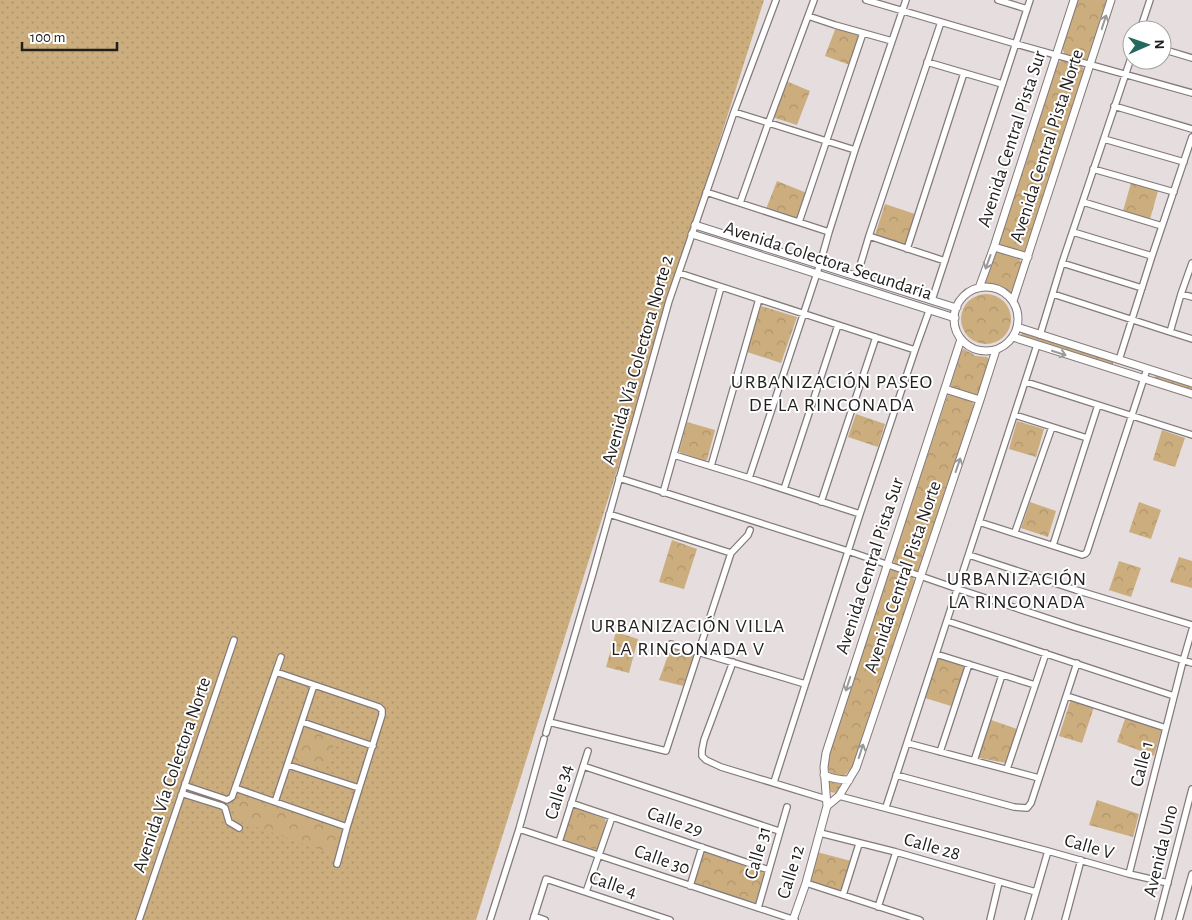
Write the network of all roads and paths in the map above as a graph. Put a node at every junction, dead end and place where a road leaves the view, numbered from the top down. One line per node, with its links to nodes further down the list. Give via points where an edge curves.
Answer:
1 (776, 0): 29 (street, Avenida Vía Colectora Norte 2)
2 (814, 0): 12 (street)
3 (866, 0): 11 (street)
4 (906, 0): 11 (street)
5 (998, 0): 10 (street)
6 (1030, 0): 10 (street)
7 (1074, 0): 19 (street, Avenida Central Pista Sur)
8 (1112, 0): 22 (street, Avenida Central Pista Norte, one-way to 8)
9 (1150, 0): 13 (street)
10 (1027, 9): 17 (street)
11 (902, 10): 14 (street); 16 (street)
12 (808, 16): 15 (street); 30 (street)
13 (1143, 20)
14 (941, 22): 17 (street); 21 (street)
15 (863, 33): 16 (street); 34 (street)
16 (892, 40): 35 (street)
17 (1016, 44): 19 (street); 26 (street)
18 (1172, 52): 20 (street)
19 (1056, 55): 22 (street); 49 (street, Avenida Central Pista Sur)
20 (1192, 58)
21 (927, 62): 24 (street); 48 (street)
22 (1090, 65): 25 (street); 52 (street, Avenida Central Pista Norte)
23 (1127, 70): 25 (street)
24 (964, 73): 26 (street); 50 (street)
25 (1126, 74): 27 (street); 28 (street)
26 (1002, 84): 53 (street)
27 (1192, 93)
28 (1114, 106): 31 (street); 33 (street)
29 (734, 112): 30 (street); 38 (street, Avenida Vía Colectora Norte 2)
30 (768, 124): 34 (street); 41 (street)
31 (1192, 129)
32 (1192, 136): 36 (street)
33 (1104, 139): 36 (street); 37 (street)
34 (826, 142): 35 (street); 42 (street)
35 (855, 150): 45 (street)
36 (1184, 162): 39 (street)
37 (1093, 169): 39 (street); 40 (street)
38 (706, 192): 41 (street); 43 (street, Avenida Vía Colectora Norte 2)
39 (1174, 192): 44 (street)
40 (1083, 202): 44 (street); 46 (street)
41 (740, 203): 42 (street)
42 (799, 222): 45 (street)
43 (695, 225): 47 (street, Avenida Vía Colectora Norte 2); 56 (street, Avenida Colectora Secundaria)
44 (1162, 226): 51 (street)
45 (829, 232): 56 (street)
46 (1073, 232): 51 (street); 54 (street)
47 (692, 234): 57 (street, Avenida Vía Colectora Norte 2); 58 (street, Avenida Colectora Secundaria)
48 (868, 236): 50 (street); 59 (street)
49 (994, 247): 52 (street); 61 (street, Avenida Central Pista Sur, one-way to 61)
50 (907, 249): 53 (street)
51 (1152, 256): 62 (street)
52 (1028, 257): 68 (street, Avenida Central Pista Norte)
53 (945, 261): 67 (street)
54 (1062, 263): 62 (street); 63 (street)
55 (1192, 263): 64 (street)
56 (820, 264): 58 (street); 59 (street, Avenida Colectora Secundaria)
57 (679, 272): 60 (street); 101 (street, Avenida Vía Colectora Norte 2)
58 (817, 274): 70 (street, Avenida Colectora Secundaria); 71 (street)
59 (857, 276): 67 (street, Avenida Colectora Secundaria)
60 (721, 287): 66 (street); 99 (street)
61 (979, 288): 68 (street, via 1002,291); 69 (street, via 960,300)
62 (1142, 288): 73 (street)
63 (1052, 294): 73 (street); 77 (street)
64 (1181, 294): 65 (street); 76 (street)
65 (1192, 298)
66 (758, 299): 71 (street); 100 (street)
67 (932, 300): 69 (street, Avenida Colectora Secundaria)
68 (1013, 301): 75 (street, via 1018,316)
69 (957, 307): 72 (street)
70 (929, 311): 72 (street, Avenida Colectora Secundaria); 83 (street)
71 (803, 314): 74 (street); 102 (street)
72 (955, 318): 80 (street)
73 (1131, 320): 76 (street); 85 (street)
74 (838, 325): 79 (street); 103 (street)
75 (1017, 327): 77 (street); 78 (street)
76 (1170, 332): 81 (street)
77 (1040, 335): 85 (street)
78 (1012, 337): 82 (street); 84 (street)
79 (876, 338): 83 (street); 105 (street)
80 (961, 339): 84 (street, via 977,350); 90 (street, Avenida Central Pista Sur)
81 (1192, 339)
82 (1037, 345): 87 (street, one-way to 87); 88 (street)
83 (915, 350): 107 (street)
84 (996, 350): 92 (street, Avenida Central Pista Norte)
85 (1119, 360): 86 (street)
86 (1147, 369): 87 (street); 89 (street)
87 (1143, 379): 91 (street); 95 (street)
88 (1026, 382): 93 (street); 94 (street)
89 (1192, 383)
90 (945, 389): 92 (street); 115 (street, Avenida Central Pista Sur)
91 (1192, 394)
92 (980, 400): 116 (street, Avenida Central Pista Norte, one-way to 92)
93 (1098, 405): 95 (street); 98 (street)
94 (1015, 414): 96 (street); 108 (street)
95 (1131, 416): 97 (street); 111 (street, via 1087,552 1082,555)
96 (1052, 427): 98 (street); 110 (street)
97 (1192, 435)
98 (1087, 438): 111 (street)
99 (674, 455): 100 (street); 104 (street)
100 (711, 466): 102 (street)
101 (619, 478): 104 (street); 106 (street, Avenida Vía Colectora Norte 2)
102 (749, 478): 103 (street)
103 (784, 489): 105 (street)
104 (663, 493): 112 (street)
105 (821, 502): 107 (street)
106 (609, 514): 113 (street); 140 (street, Avenida Vía Colectora Norte 2)
107 (860, 514): 112 (street)
108 (979, 522): 110 (street); 114 (street)
109 (750, 530): 113 (street)
110 (1015, 532): 111 (street)
111 (1053, 545)
112 (848, 551): 115 (street); 134 (street)
113 (731, 553): 123 (street)
114 (969, 554): 117 (street); 119 (street)
115 (887, 565): 116 (street); 150 (street, Avenida Central Pista Sur, one-way to 150, via 826,753)
116 (920, 576): 117 (street); 153 (street, Avenida Central Pista Norte, one-way to 116, via 856,768)
117 (958, 589): 118 (street); 127 (street)
118 (947, 621): 124 (street); 125 (street)
119 (1192, 625)
120 (1192, 630): 127 (street, Calle 1)
121 (234, 640): 155 (street, Avenida Vía Colectora Norte)
122 (671, 644): 123 (street)
123 (699, 652): 128 (street); 140 (street, via 666,751)
124 (1046, 653): 131 (street); 136 (street)
125 (936, 654): 130 (street); 142 (street)
126 (281, 657): 132 (street)
127 (1183, 661): 129 (street); 138 (street, Calle 1)
128 (733, 662): 134 (street); 154 (street, via 704,740 702,756 721,766)
129 (1192, 663)
130 (969, 664): 133 (street); 145 (street)
131 (1077, 664): 137 (street); 138 (street)
132 (276, 672): 135 (street); 156 (street)
133 (1002, 675): 136 (street); 146 (street)
134 (805, 684): 154 (street)
135 (314, 685): 139 (street); 143 (street, via 381,708 383,712)
136 (1035, 685): 149 (street)
137 (1067, 696): 141 (street); 152 (street)
138 (1174, 696): 141 (street, Calle 1)
139 (302, 722): 143 (street); 147 (street)
140 (549, 722): 169 (street, Avenida Vía Colectora Norte 2)
141 (1166, 728): 181 (street, Calle 1)
142 (907, 743): 145 (street); 151 (street)
143 (372, 746): 157 (street)
144 (588, 751): 148 (street, Calle 34)
145 (940, 752): 146 (street)
146 (974, 761): 149 (street)
147 (288, 765): 157 (street); 161 (street)
148 (583, 766): 163 (street, Calle 34); 170 (street)
149 (1007, 769): 152 (street)
150 (824, 775): 153 (street); 162 (street, Avenida Central Pista Sur)
151 (896, 776): 152 (street, via 1024,808 1031,803); 165 (street)
152 (1039, 778)
153 (849, 780): 160 (street, Avenida Central Pista Norte)
154 (774, 782): 162 (street)
155 (185, 783): 156 (street, via 227,800); 159 (street, Avenida Vía Colectora Norte)
156 (235, 788): 161 (street)
157 (360, 788): 167 (street)
158 (1192, 789): 185 (street, Avenida Uno)
159 (181, 795): 168 (street, via 187,794 222,806 229,822); 194 (street, Avenida Vía Colectora Norte)
160 (839, 796): 162 (street, Avenida Central Pista Norte); 165 (street, Calle V)
161 (275, 802): 167 (street)
162 (826, 802): 171 (street, Calle 12)
163 (571, 803): 166 (street, Calle 29); 172 (street, Calle 34)
164 (787, 807): 170 (street, Calle 31)
165 (886, 807): 175 (street, Calle V)
166 (612, 817): 174 (street, Calle 29); 177 (street)
167 (347, 826): 179 (street)
168 (239, 828)
169 (519, 829): 172 (street, Calle 30); 195 (street, Avenida Vía Colectora Norte 2)
170 (779, 831): 180 (street, Calle 31)
171 (820, 833): 173 (street, Calle 28); 183 (street, Calle 12)
172 (559, 842): 177 (street, Calle 30)
173 (859, 844): 176 (street, Calle 28); 189 (street)
174 (702, 847): 180 (street, Calle 29); 186 (street)
175 (1048, 851): 178 (street, Calle V); 188 (street)
176 (896, 852): 184 (street, Calle 28); 190 (street)
177 (599, 854): 186 (street, Calle 30); 187 (street)
178 (1081, 860): 181 (street, Calle V); 202 (street)
179 (337, 864)
180 (769, 870): 191 (street, Calle 31)
181 (1129, 874): 185 (street, Calle V)
182 (1192, 874): 204 (street, Avenida Uno)
183 (806, 882): 189 (street); 198 (street, Calle 12)
184 (1000, 882): 188 (street, Calle 28); 200 (street)
185 (1168, 883): 203 (street, Avenida Uno)
186 (690, 886): 191 (street, Calle 30)
187 (586, 892): 192 (street, Calle 4, via 546,879); 193 (street, Calle 4)
188 (1036, 892): 201 (street)
189 (843, 895): 190 (street)
190 (878, 907): 199 (street)
191 (758, 908): 198 (street, Calle 30)
192 (533, 918): 196 (street)
193 (661, 919): 197 (street, Calle 4)
194 (139, 920)
195 (490, 920)
196 (545, 920)
197 (670, 920)
198 (794, 920)
199 (918, 920)
200 (990, 920)
201 (1028, 920)
202 (1065, 920)
203 (1158, 920)
204 (1179, 920)

